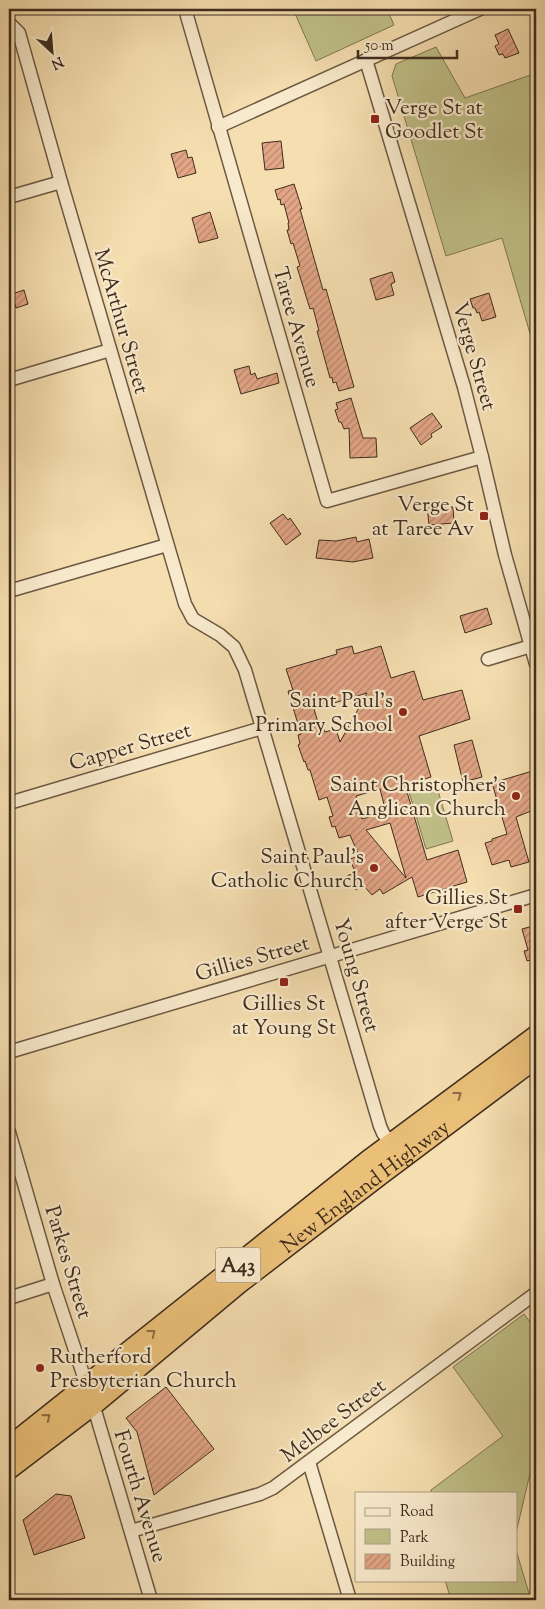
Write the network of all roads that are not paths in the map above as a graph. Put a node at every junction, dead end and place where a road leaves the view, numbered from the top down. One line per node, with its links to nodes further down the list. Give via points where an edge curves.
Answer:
1 (185, 9): 5 (street, Taree Avenue)
2 (480, 9): 4 (street)
3 (9, 22): 6 (street, McArthur Street, via 19,33)
4 (366, 60): 5 (street); 10 (street, Verge Street)
5 (218, 127): 10 (street, Taree Avenue, via 327,501)
6 (61, 182): 7 (street); 8 (street, McArthur Street)
7 (9, 197)
8 (110, 350): 9 (street); 11 (street, McArthur Street)
9 (9, 380)
10 (482, 456): 14 (street, Verge Street)
11 (167, 545): 12 (street); 13 (street, McArthur Street, via 185,604)
12 (9, 591)
13 (193, 618): 17 (street, Young Street, via 234,647 245,670)
14 (531, 646): 15 (street); 16 (street, Verge Street)
15 (488, 659)
16 (536, 664)
17 (262, 728): 18 (street, Capper Street); 20 (street, Young Street)
18 (9, 803)
19 (536, 895): 20 (street, Gillies Street)
20 (331, 956): 22 (street, Gillies Street); 25 (street, Young Street, via 380,1126)
21 (536, 1037): 25 (highway, New England Highway / A43, one-way to 21)
22 (9, 1052)
23 (536, 1057): 25 (highway, New England Highway / A43)
24 (9, 1132): 26 (street, Parkes Street)
25 (396, 1152): 29 (highway, New England Highway / A43)
26 (53, 1284): 28 (street); 29 (street, Parkes Street)
27 (536, 1293): 31 (street, Melbee Street)
28 (9, 1298)
29 (90, 1395): 30 (highway, New England Highway / A43, one-way to 29); 32 (highway, New England Highway / A43); 33 (street, Fourth Avenue)
30 (9, 1448)
31 (309, 1462): 33 (street, Melbee Street, via 274,1488 260,1494); 35 (street)
32 (9, 1468)
33 (131, 1531): 34 (street, Fourth Avenue)
34 (147, 1599)
35 (350, 1600)

